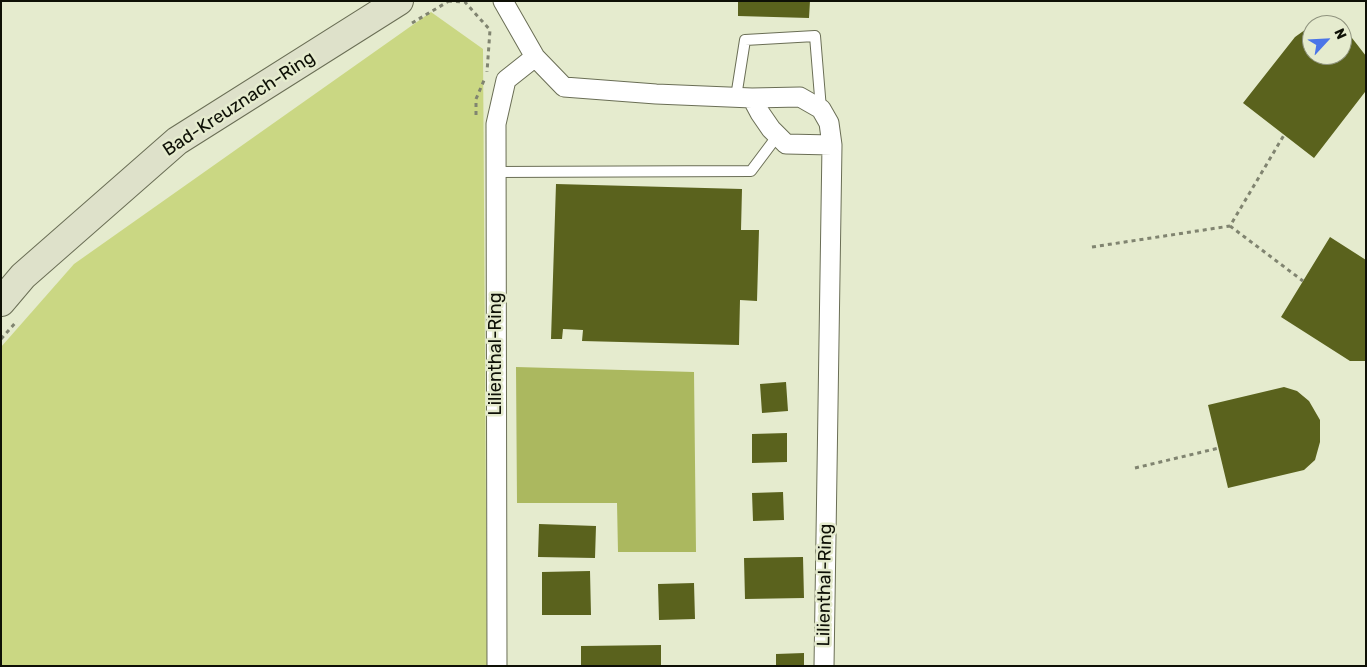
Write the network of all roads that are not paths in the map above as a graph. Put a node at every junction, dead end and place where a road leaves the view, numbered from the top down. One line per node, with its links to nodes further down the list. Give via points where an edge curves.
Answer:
1 (503, 1): 3 (street)
2 (405, 13): 9 (main road, Bad-Kreuznach-Ring, via 177,141 23,276)
3 (535, 57): 4 (street, via 564,87); 8 (street, Lilienthal-Ring, via 506,80 496,124)
4 (744, 97): 5 (street, via 800,97); 5 (lane, via 745,40 815,36); 6 (street)
5 (821, 109): 7 (street, Lilienthal-Ring, via 829,123)
6 (778, 135): 7 (street, via 786,144); 8 (lane, via 751,171)
7 (832, 145): 11 (street, Lilienthal-Ring)
8 (496, 172): 10 (street, Lilienthal-Ring)
9 (10, 310)
10 (497, 666)
11 (824, 666)

